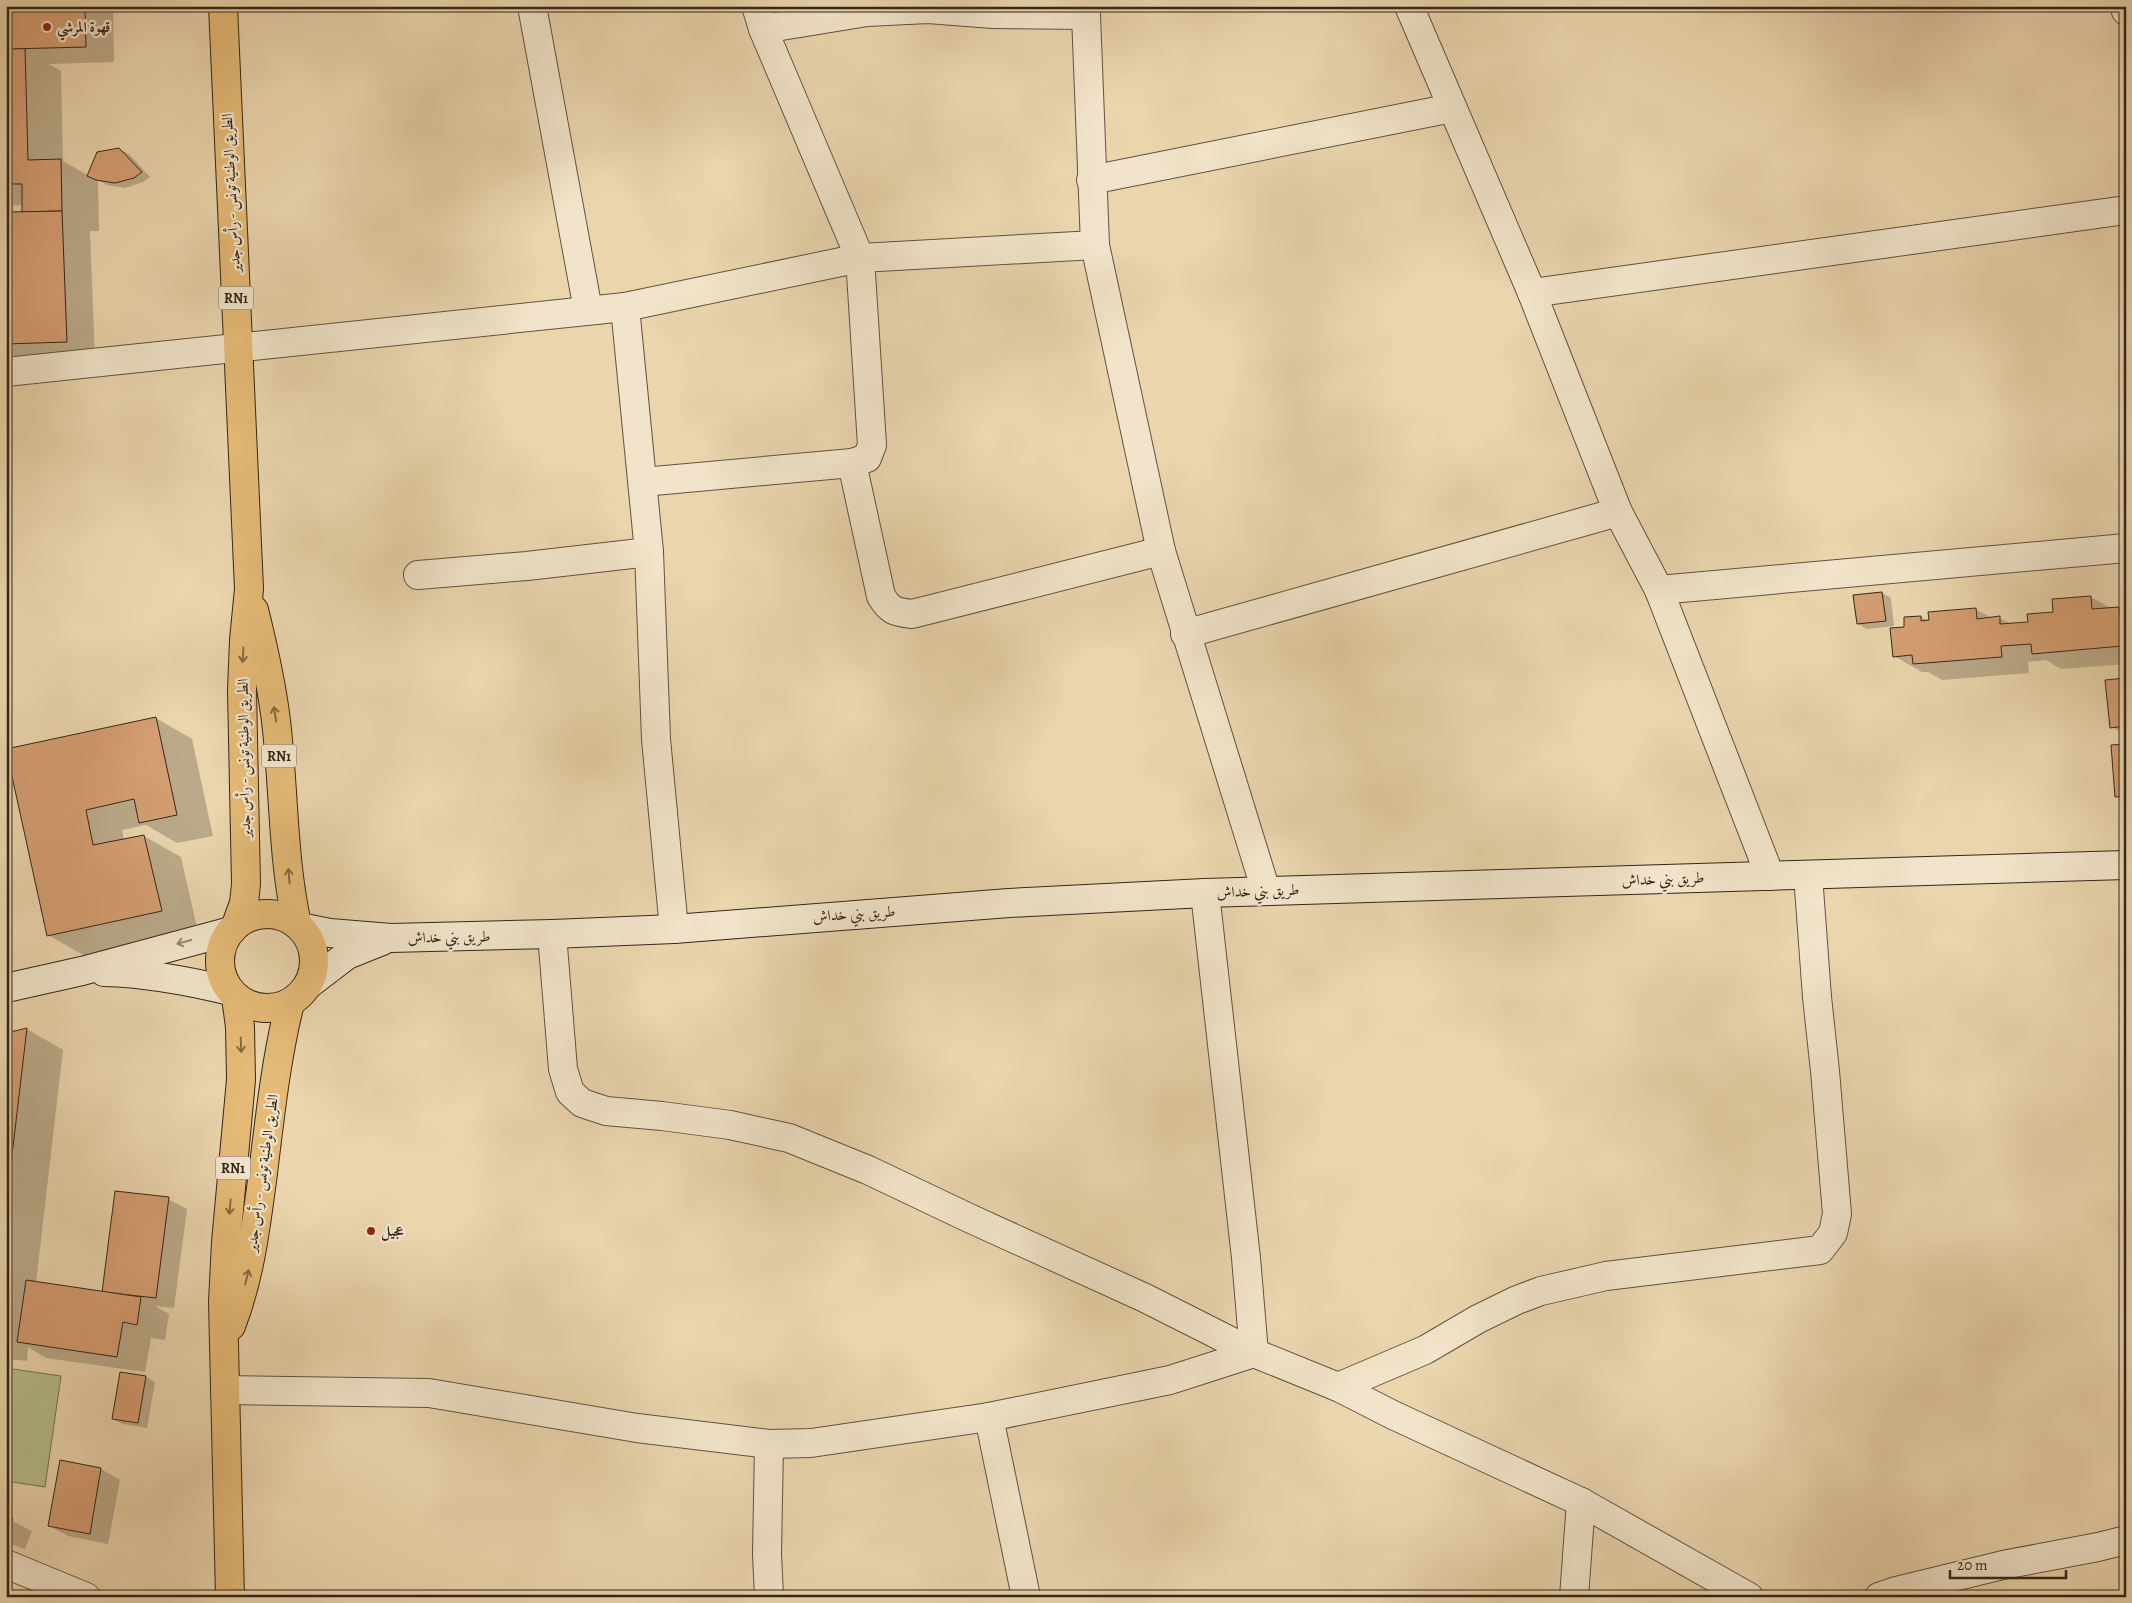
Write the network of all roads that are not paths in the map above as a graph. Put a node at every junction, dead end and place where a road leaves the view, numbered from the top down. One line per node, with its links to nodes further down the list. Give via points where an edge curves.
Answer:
1 (223, 6): 16 (main road, الطريق الوطنية تونس - رأس جدير / RN1)
2 (532, 6): 15 (street)
3 (1409, 6): 8 (street)
4 (2124, 6): 6 (street)
5 (1085, 11): 7 (street, via 993,14 928,9); 9 (street, via 1092,130)
6 (2126, 11)
7 (760, 17): 12 (street)
8 (1452, 108): 9 (street); 13 (street)
9 (1091, 180): 11 (street)
10 (2126, 210): 13 (street)
11 (1095, 245): 12 (street); 22 (street)
12 (860, 258): 14 (street); 18 (street, via 872,445 867,458)
13 (1532, 293): 20 (street)
14 (625, 307): 15 (street); 19 (street)
15 (588, 310): 16 (street)
16 (238, 348): 17 (street); 25 (main road, الطريق الوطنية تونس - رأس جدير / RN1)
17 (6, 372)
18 (852, 463): 19 (street); 22 (street, via 881,596 887,607 898,612 912,614)
19 (643, 482): 23 (street)
20 (1618, 512): 26 (street); 27 (street)
21 (2126, 548): 26 (street)
22 (1161, 551): 27 (street)
23 (649, 552): 24 (street); 35 (street, via 656,739)
24 (418, 575)
25 (249, 589): 33 (main road, الطريق الوطنية تونس - رأس جدير / RN1, one-way to 25, via 291,892 277,729 266,659); 34 (main road, الطريق الوطنية تونس - رأس جدير / RN1, one-way to 34, via 242,690 246,884 244,903)
26 (1659, 590): 30 (street)
27 (1185, 634): 31 (street)
28 (2126, 864): 29 (street, طريق بني خداش)
29 (1808, 875): 30 (street, طريق بني خداش); 45 (street, via 1837,1214 1833,1233 1820,1250 1606,1276 1541,1291 1517,1300 1425,1350)
30 (1770, 876): 31 (street, طريق بني خداش)
31 (1266, 891): 32 (street, طريق بني خداش)
32 (1205, 893): 35 (street, طريق بني خداش, via 999,904); 44 (street)
33 (298, 925): 34 (main road, via 273,914 254,916); 37 (street, طريق بني خداش, via 330,933); 39 (main road, via 314,954 314,970)
34 (234, 928): 38 (street, one-way to 38); 41 (main road, via 222,944 220,961 222,977)
35 (674, 929): 36 (street, طريق بني خداش)
36 (552, 934): 37 (street, طريق بني خداش); 44 (street, via 563,1069 570,1092 582,1103 606,1111 730,1125 789,1138 868,1170 1145,1298)
37 (391, 938): 39 (street, طريق بني خداش, via 346,955)
38 (82, 971): 40 (street); 41 (street, via 157,976 194,982)
39 (309, 984): 42 (main road)
40 (6, 988)
41 (233, 994): 42 (main road, via 248,1005 262,1008); 43 (main road, الطريق الوطنية تونس - رأس جدير / RN1, one-way to 43, via 240,1027 241,1080 226,1242 223,1302)
42 (290, 1003): 43 (main road, الطريق الوطنية تونس - رأس جدير / RN1, one-way to 42, via 254,1246 274,1082)
43 (226, 1339): 46 (main road, الطريق الوطنية تونس - رأس جدير / RN1)
44 (1254, 1354): 45 (street); 47 (street, via 1170,1380)
45 (1338, 1387): 49 (street)
46 (225, 1390): 48 (street, via 428,1394 637,1428); 53 (main road, الطريق الوطنية تونس - رأس جدير / RN1)
47 (989, 1417): 48 (street, via 811,1444); 55 (street)
48 (769, 1444): 54 (street)
49 (1581, 1502): 56 (street); 57 (street)
50 (2126, 1540): 58 (street, via 2003,1565)
51 (6, 1564): 52 (street)
52 (86, 1597)
53 (230, 1597)
54 (769, 1597)
55 (1026, 1597)
56 (1574, 1597)
57 (1749, 1597)
58 (1879, 1597)

